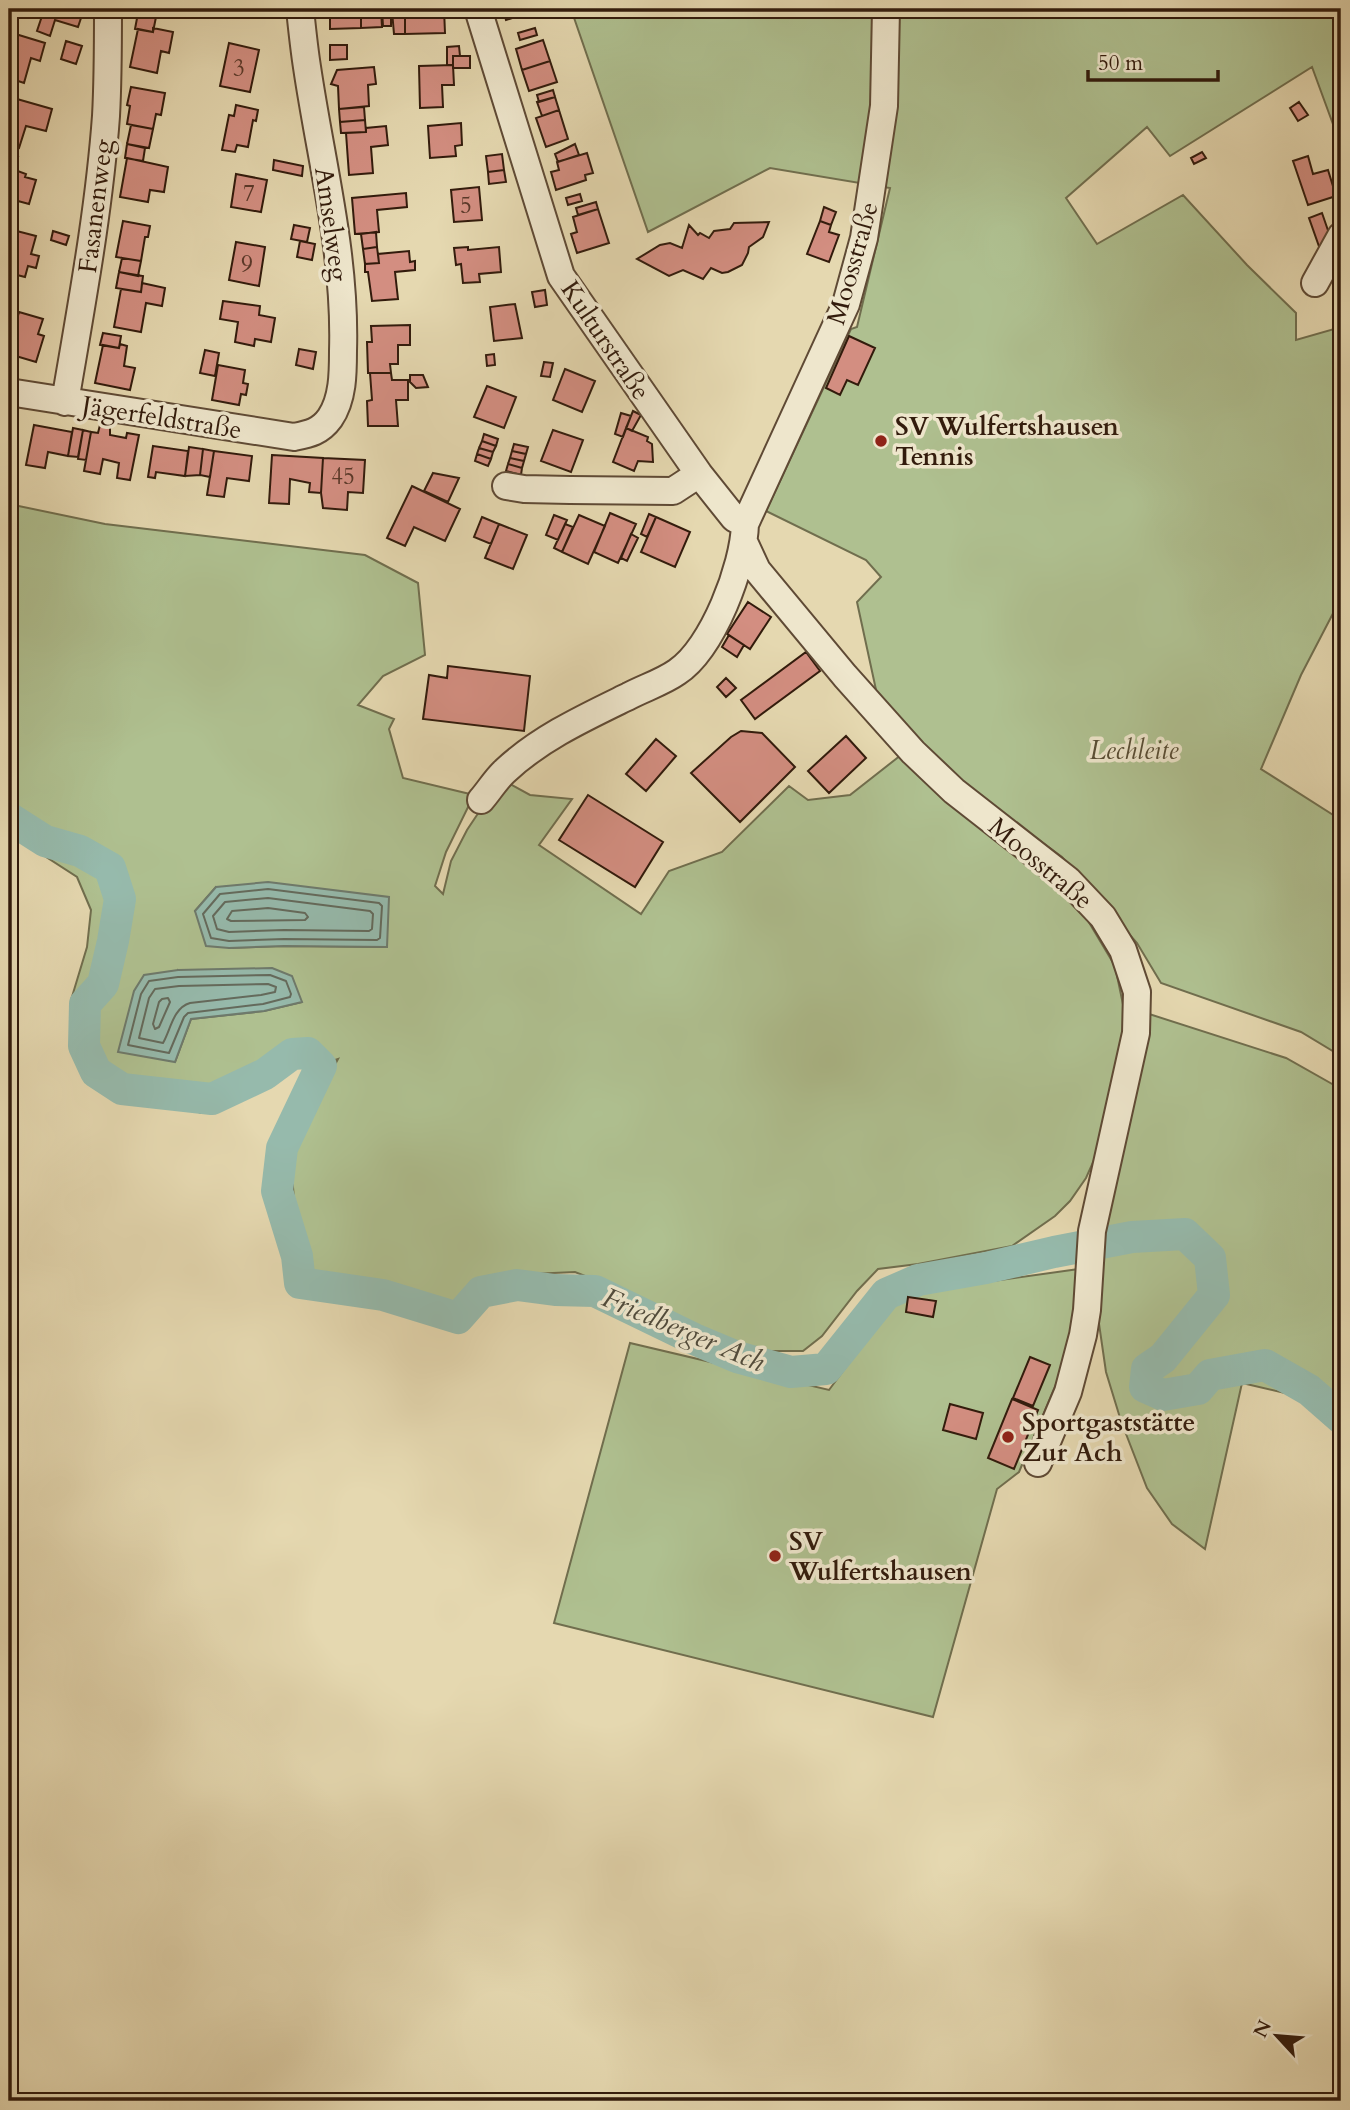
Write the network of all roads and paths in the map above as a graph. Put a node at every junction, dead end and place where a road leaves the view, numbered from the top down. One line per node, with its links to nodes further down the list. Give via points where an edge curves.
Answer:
1 (108, 9): 8 (street, Fasanenweg, via 106,116 88,267)
2 (300, 9): 9 (street, Amselweg, via 340,258 344,328 338,401)
3 (478, 9): 10 (street, Kulturstraße, via 561,276)
4 (886, 9): 12 (street, Moosstraße, via 884,106 857,265 846,304)
5 (1341, 236): 6 (street)
6 (1315, 283)
7 (9, 392): 8 (street, Jägerfeldstraße)
8 (65, 402): 9 (street, Jägerfeldstraße, via 294,438)
9 (316, 433)
10 (699, 474): 11 (street, via 673,491); 12 (street, Kulturstraße)
11 (506, 486)
12 (744, 533): 13 (street, Moosstraße, via 737,570 711,633 687,663 551,736 503,771); 14 (street, Moosstraße, via 757,570 913,752 954,791 1068,880 1103,916 1123,950 1137,992 1136,1033 1092,1231 1083,1335 1068,1392)
13 (481, 800)
14 (1038, 1463)

